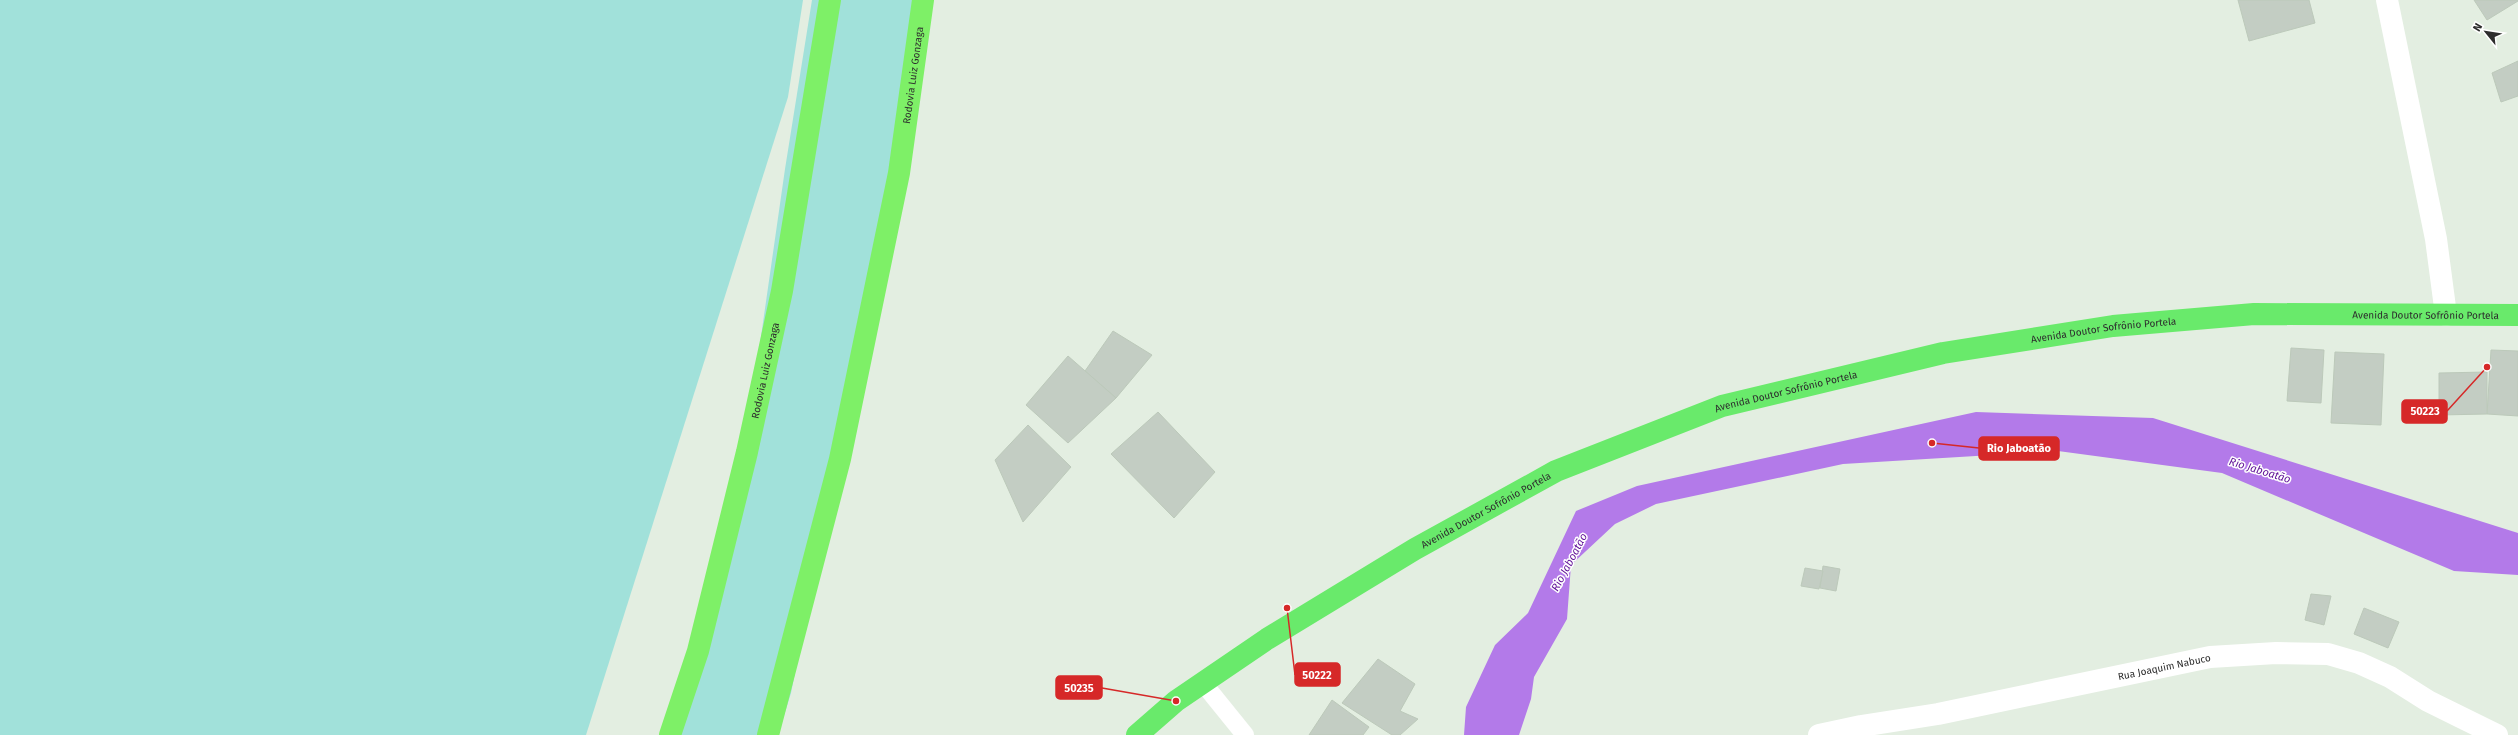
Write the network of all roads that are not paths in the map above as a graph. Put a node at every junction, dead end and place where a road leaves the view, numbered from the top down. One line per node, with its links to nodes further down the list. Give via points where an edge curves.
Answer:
1 (830, 0): 7 (highway, Rodovia Luiz Gonzaga, via 782,291 747,452 698,651)
2 (923, 0): 8 (highway, Rodovia Luiz Gonzaga, via 899,174 840,459)
3 (2387, 0): 4 (street, via 2436,238)
4 (2446, 314): 5 (main road, Avenida Doutor Sofrônio Portela); 6 (main road, Avenida Doutor Sofrônio Portela, via 2254,314 2113,326 1943,353 1722,406 1556,471 1415,549 1280,630)
5 (2518, 315)
6 (1203, 683): 9 (main road, Avenida Doutor Sofrônio Portela, via 1176,700); 10 (lane)
7 (670, 735)
8 (768, 735)
9 (1137, 735)
10 (1245, 735)
11 (1819, 735): 12 (street, Rua Joaquim Nabuco, via 1938,714 2210,657 2276,653 2328,654 2359,663 2390,677 2428,701)
12 (2496, 735)

